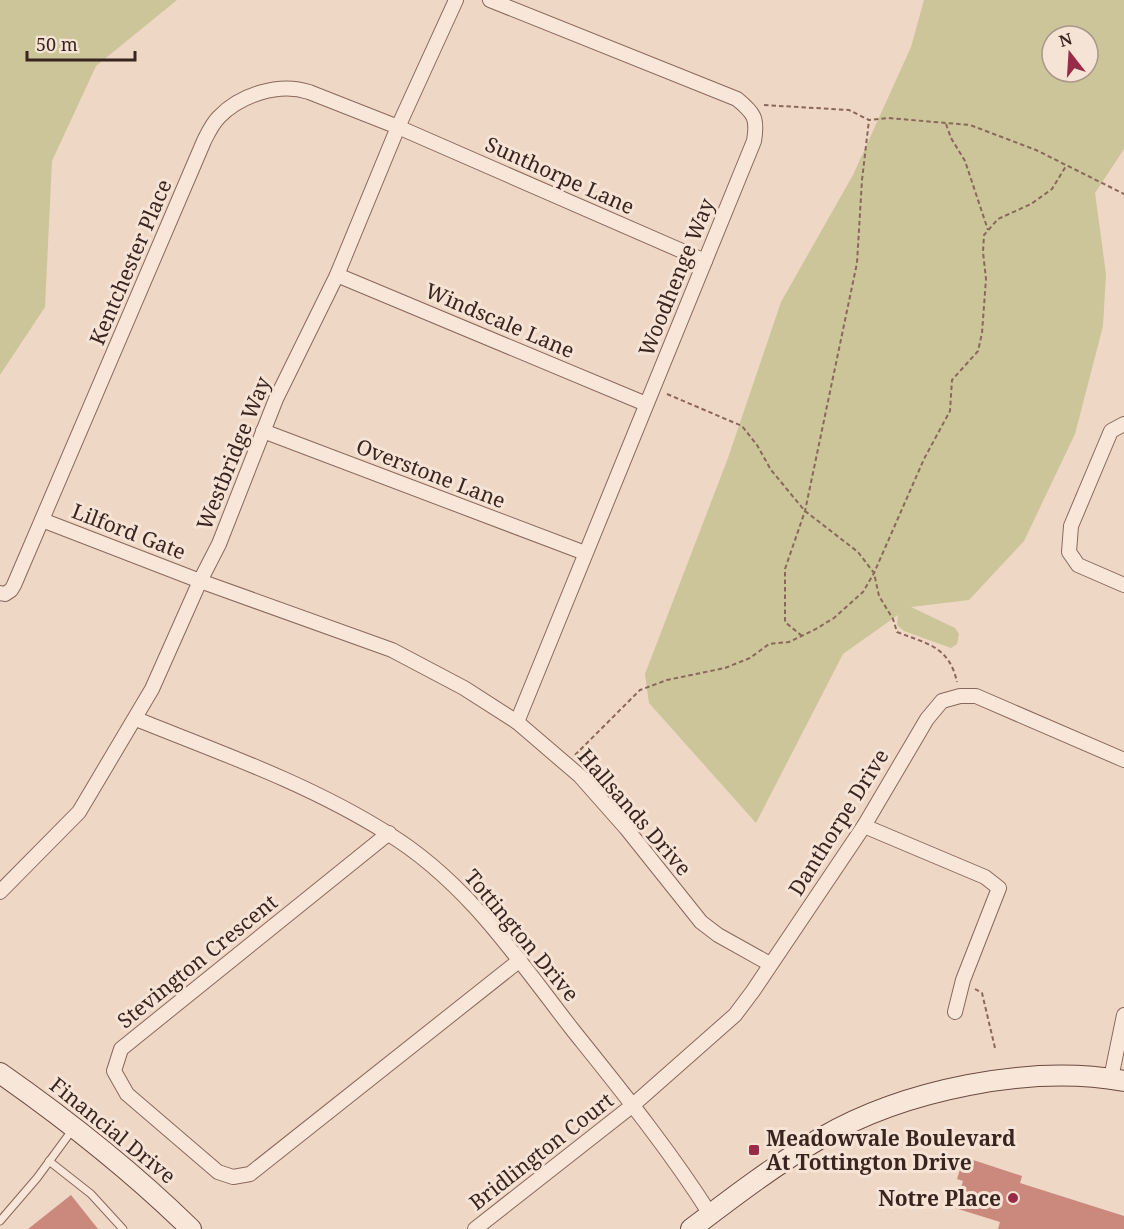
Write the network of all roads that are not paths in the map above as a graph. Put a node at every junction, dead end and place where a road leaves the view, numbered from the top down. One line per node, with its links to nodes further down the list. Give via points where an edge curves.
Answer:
1 (456, 0): 3 (street, Westbridge Way)
2 (490, 0): 4 (street, Woodhenge Way, via 737,99 752,112 756,119 754,141)
3 (398, 127): 4 (street, Sunthorpe Lane); 5 (street, Westbridge Way); 9 (street, Kentchester Place, via 298,88 265,92 240,101 219,116 204,141)
4 (705, 261): 6 (street, Woodhenge Way)
5 (337, 275): 6 (street, Windscale Lane); 8 (street, Westbridge Way)
6 (646, 404): 10 (street, Woodhenge Way)
7 (1124, 424): 12 (street, via 1111,431 1071,526 1069,552 1078,565)
8 (263, 431): 10 (street, Overstone Lane); 11 (street, Westbridge Way, via 219,544)
9 (42, 520): 11 (street, Lilford Gate); 13 (street, Kentchester Place, via 11,590)
10 (585, 553): 15 (street, Woodhenge Way)
11 (200, 580): 14 (street, Westbridge Way); 15 (street, Hallsands Drive, via 392,650 464,687)
12 (1124, 585)
13 (0, 593)
14 (136, 719): 18 (street, Tottington Drive, via 305,788); 19 (street, Westbridge Way, via 80,812)
15 (517, 722): 21 (street, Hallsands Drive, via 567,764 626,828 701,922)
16 (1124, 760): 17 (street, Danthorpe Drive, via 976,696 960,696 942,702 927,719)
17 (864, 826): 21 (street, Danthorpe Drive); 22 (street, via 985,877 999,888 963,980)
18 (389, 833): 20 (street, Tottington Drive, via 452,883); 20 (street, Stevington Crescent, via 121,1049 114,1071 127,1094 218,1172 233,1177 250,1174)
19 (0, 891)
20 (520, 960): 26 (street, Tottington Drive)
21 (770, 964): 26 (street, Danthorpe Drive, via 735,1014)
22 (955, 1012)
23 (1124, 1015): 25 (street)
24 (0, 1073): 27 (main road, Financial Drive)
25 (1118, 1079): 29 (main road, via 1073,1076 999,1080 895,1104 822,1138 733,1196)
26 (633, 1105): 29 (street, Tottington Drive); 33 (street, Bridlington Court)
27 (74, 1128): 28 (lane); 32 (main road, Financial Drive, via 162,1200)
28 (49, 1161): 30 (lane); 31 (lane, via 91,1194)
29 (711, 1218): 34 (main road)
30 (0, 1221)
31 (123, 1229)
32 (191, 1229)
33 (474, 1229)
34 (691, 1229)

